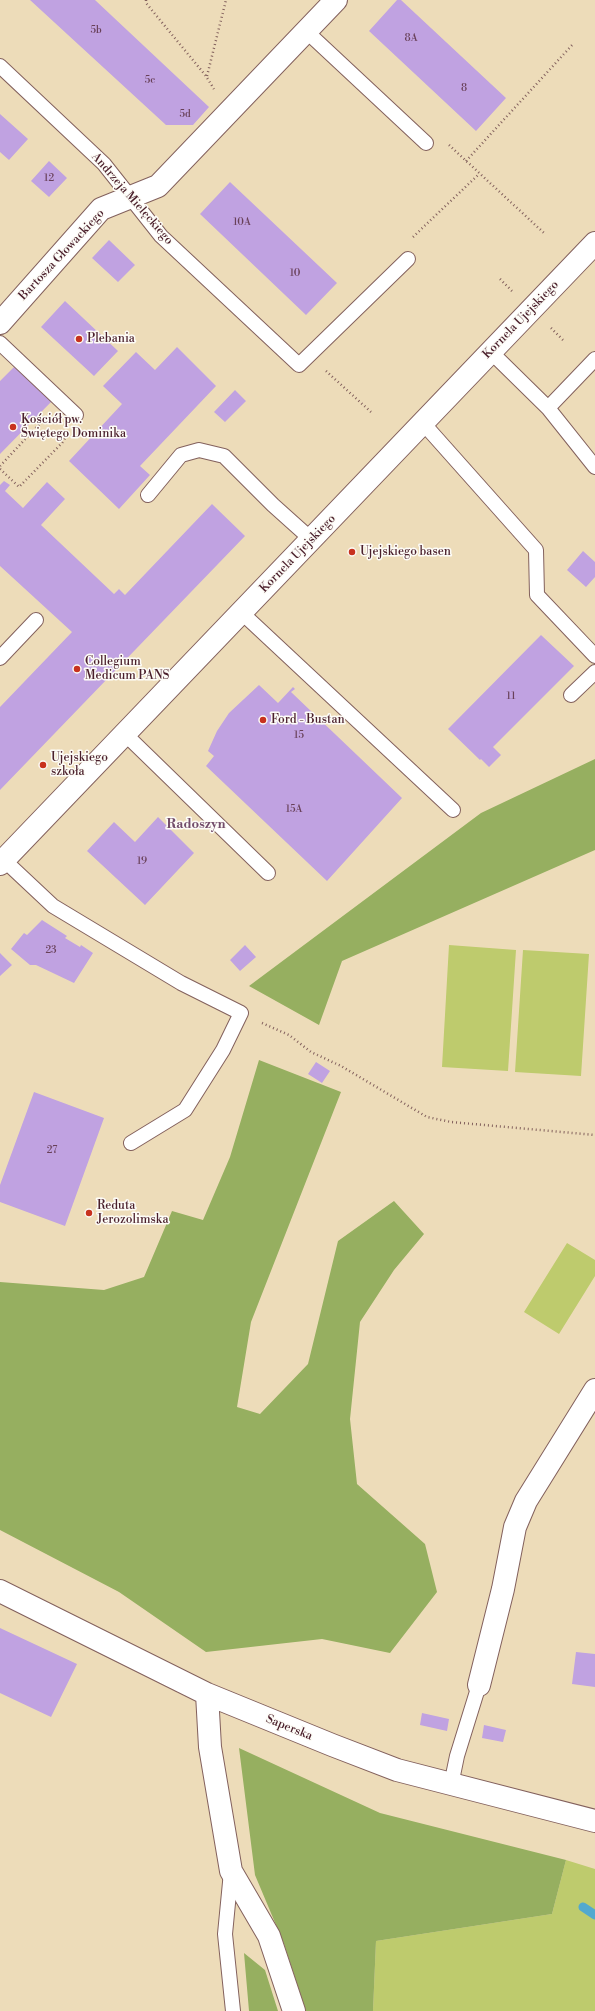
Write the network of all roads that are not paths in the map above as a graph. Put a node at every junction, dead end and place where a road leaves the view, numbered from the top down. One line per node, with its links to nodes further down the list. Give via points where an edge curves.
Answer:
1 (336, 0): 2 (street, Bartosza Głowackiego)
2 (306, 31): 4 (lane); 5 (street, Bartosza Głowackiego, via 158,186)
3 (0, 66): 5 (lane, Andrzeja Mielęckiego, via 104,164)
4 (426, 143)
5 (130, 197): 7 (lane, Andrzeja Mielęckiego, via 161,236 304,361); 8 (street, Bartosza Głowackiego, via 101,209)
6 (595, 243): 10 (street, Kornela Ujejskiego)
7 (408, 259)
8 (0, 322)
9 (0, 343): 13 (lane)
10 (490, 352): 12 (lane); 14 (street, Kornela Ujejskiego)
11 (595, 359): 12 (lane)
12 (548, 408): 15 (lane)
13 (76, 415)
14 (423, 423): 17 (street, Kornela Ujejskiego); 20 (lane, via 536,550 538,595)
15 (595, 467)
16 (148, 495): 17 (lane, via 181,455 199,450 224,456)
17 (312, 540): 18 (street, Kornela Ujejskiego)
18 (242, 613): 24 (street, Kornela Ujejskiego); 25 (lane)
19 (36, 620): 21 (lane)
20 (595, 656)
21 (0, 658)
22 (595, 672): 23 (lane)
23 (572, 695)
24 (125, 734): 26 (street, Kornela Ujejskiego); 27 (lane)
25 (453, 810)
26 (2, 862): 28 (lane, via 54,906 181,983 241,1014 223,1050 185,1110)
27 (268, 873)
28 (130, 1143)
29 (595, 1390): 31 (street, via 526,1501 515,1527)
30 (0, 1591): 32 (street, Saperska)
31 (479, 1685): 33 (lane, via 456,1756)
32 (207, 1694): 33 (street, Saperska, via 397,1770); 35 (street, via 210,1747)
33 (450, 1785): 34 (street, Saperska)
34 (595, 1821)
35 (231, 1871): 36 (lane, via 225,1934); 37 (street, via 269,1936)
36 (233, 2011)
37 (294, 2011)

